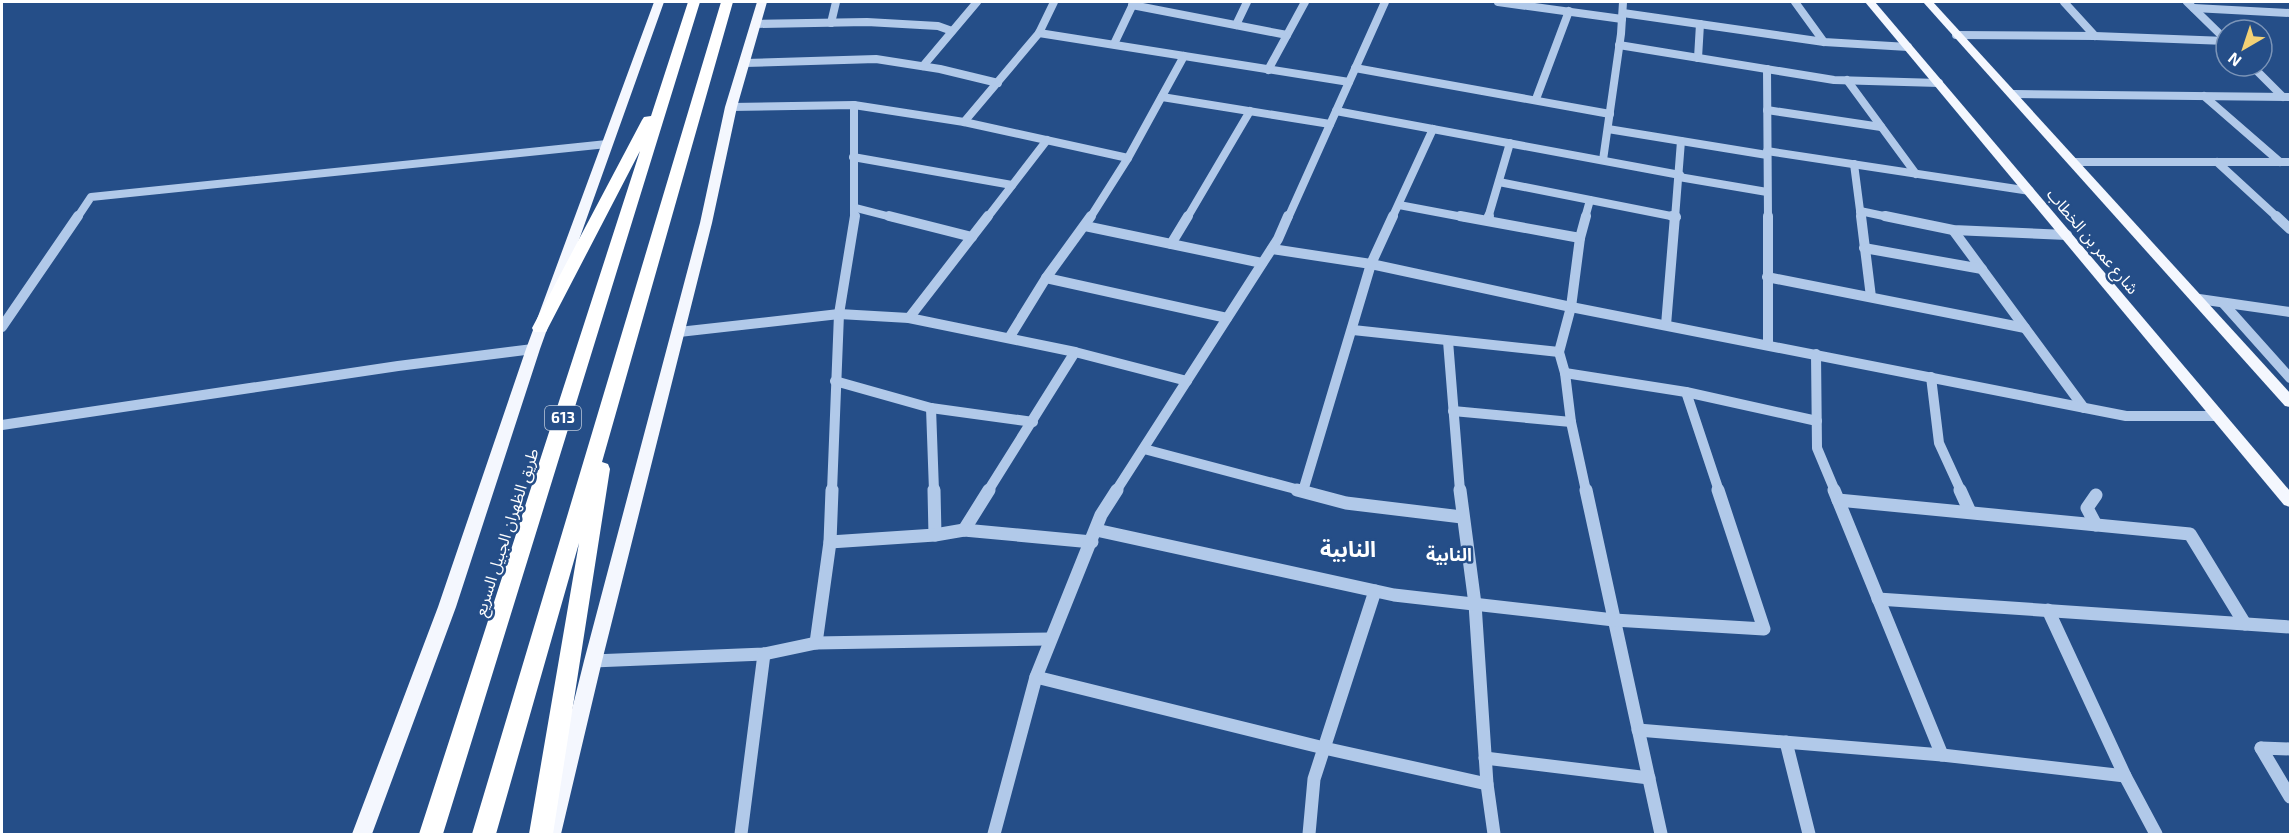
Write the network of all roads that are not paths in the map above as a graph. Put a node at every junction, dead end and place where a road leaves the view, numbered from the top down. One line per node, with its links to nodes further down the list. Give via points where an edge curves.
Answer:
1 (659, 2): 71 (main road)
2 (694, 2): 46 (highway, طريق الظهران الجبيل السريع / 613)
3 (727, 2): 133 (highway, 613)
4 (762, 2): 25 (main road)
5 (836, 2): 24 (street)
6 (977, 2): 29 (street)
7 (1054, 2): 30 (street)
8 (1247, 2): 27 (street)
9 (1305, 2): 31 (street)
10 (1380, 2): 11 (street)
11 (1385, 2): 43 (street)
12 (1498, 2): 21 (street)
13 (1623, 2): 23 (street)
14 (1795, 2): 35 (street)
15 (1870, 2): 38 (main road, شارع عمر بن الخطاب)
16 (1928, 2): 32 (main road)
17 (2064, 2): 33 (street)
18 (2187, 2): 20 (street)
19 (1133, 3): 27 (street); 36 (street)
20 (2194, 8): 22 (street); 28 (street)
21 (1569, 11): 23 (street); 56 (street)
22 (2290, 13)
23 (1623, 16): 26 (street); 37 (street)
24 (831, 22): 25 (street); 29 (street, via 938,26)
25 (755, 24): 41 (main road)
26 (1700, 24): 35 (street); 40 (street)
27 (1236, 25): 31 (street)
28 (2214, 28)
29 (952, 31): 42 (street)
30 (1039, 33): 36 (street); 50 (street)
31 (1287, 35): 45 (street)
32 (1956, 35): 33 (street); 52 (main road)
33 (2095, 36): 34 (street)
34 (2214, 40)
35 (1824, 42): 38 (street)
36 (1114, 44): 39 (street)
37 (1619, 45): 40 (street); 62 (street)
38 (1908, 47): 51 (main road, شارع عمر بن الخطاب)
39 (1184, 56): 45 (street); 53 (street)
40 (1698, 58): 44 (street)
41 (744, 63): 42 (street, via 876,59); 58 (main road)
42 (923, 66): 50 (street)
43 (1355, 68): 49 (street); 56 (street)
44 (1767, 69): 48 (street); 59 (street)
45 (1268, 70): 49 (street)
46 (672, 75): 117 (highway); 179 (highway, طريق الظهران الجبيل السريع / 613)
47 (2266, 78): 55 (street)
48 (1847, 80): 51 (street); 65 (street)
49 (1349, 82): 61 (street)
50 (998, 83): 63 (street)
51 (1939, 83): 85 (main road, شارع عمر بن الخطاب)
52 (2014, 94): 54 (street); 76 (main road)
53 (1162, 96): 60 (street); 74 (street)
54 (2205, 96): 55 (street); 78 (street)
55 (2287, 97)
56 (1536, 99): 62 (street)
57 (854, 105): 58 (street); 63 (street); 73 (street)
58 (731, 107): 120 (main road)
59 (1767, 110): 65 (street); 72 (street)
60 (1250, 111): 64 (street); 99 (street)
61 (1336, 111): 64 (street); 66 (street)
62 (1610, 114): 67 (street)
63 (964, 122): 68 (street)
64 (1330, 124): 101 (street)
65 (1881, 127): 81 (street)
66 (1433, 129): 70 (street); 88 (street)
67 (1608, 129): 69 (street); 75 (street)
68 (1047, 140): 74 (street); 84 (street)
69 (1681, 141): 72 (street); 82 (street)
70 (1510, 143): 75 (street); 83 (street)
71 (607, 144): 116 (street, via 91,197); 117 (main road)
72 (1767, 153): 80 (street); 86 (street)
73 (853, 157): 84 (street); 89 (street)
74 (1128, 158): 93 (street)
75 (1603, 160): 82 (street)
76 (2075, 162): 77 (street); 108 (main road)
77 (2217, 162): 78 (street); 94 (street)
78 (2280, 162): 79 (street)
79 (2290, 162)
80 (1854, 164): 81 (street); 90 (street)
81 (1916, 174): 85 (street)
82 (1680, 176): 86 (street); 91 (street)
83 (1499, 182): 87 (street); 92 (street)
84 (1012, 185): 97 (street)
85 (2030, 191): 96 (main road, شارع عمر بن الخطاب)
86 (1767, 192): 105 (street)
87 (1590, 200): 91 (street); 98 (street)
88 (1399, 205): 92 (street); 103 (street)
89 (856, 208): 97 (street); 112 (street)
90 (1860, 211): 95 (street); 100 (street)
91 (1676, 217): 115 (street)
92 (1488, 219): 98 (street)
93 (1085, 226): 99 (street); 106 (street)
94 (2290, 229)
95 (1953, 230): 96 (street); 104 (street)
96 (2067, 235): 139 (main road, شارع عمر بن الخطاب)
97 (972, 237): 113 (street)
98 (1580, 238): 110 (street)
99 (1171, 244): 102 (street)
100 (1864, 248): 104 (street); 107 (street)
101 (1272, 249): 102 (street); 103 (street)
102 (1262, 263): 114 (street)
103 (1371, 264): 110 (street); 119 (street)
104 (1982, 268): 118 (street)
105 (1767, 277): 107 (street); 123 (street)
106 (1046, 278): 114 (street); 121 (street)
107 (1871, 297): 118 (street)
108 (2199, 299): 109 (street); 135 (main road)
109 (2223, 303): 111 (street); 130 (street)
110 (1571, 307): 115 (street); 126 (street)
111 (2290, 312)
112 (839, 314): 113 (street); 120 (street); 131 (street)
113 (909, 318): 121 (street)
114 (1227, 318): 132 (street)
115 (1666, 325): 123 (street)
116 (2, 327)
117 (540, 328): 124 (main road)
118 (2025, 328): 137 (street)
119 (1353, 330): 122 (street); 145 (street)
120 (679, 332): 166 (main road)
121 (1009, 338): 125 (street)
122 (1448, 341): 126 (street); 138 (street)
123 (1768, 345): 127 (street)
124 (532, 349): 143 (street); 178 (main road, via 447,607)
125 (1076, 352): 132 (street); 141 (street)
126 (1558, 352): 128 (street)
127 (1816, 354): 129 (street); 140 (street)
128 (1565, 373): 134 (street); 142 (street)
129 (1931, 377): 137 (street); 149 (street, via 1940,443)
130 (2290, 378)
131 (835, 381): 136 (street); 155 (street)
132 (1187, 381): 144 (street)
133 (615, 387): 180 (highway, 613); 181 (highway)
134 (1686, 392): 140 (street); 160 (street, via 1764,628)
135 (2290, 402)
136 (931, 408): 141 (street); 153 (street)
137 (2085, 408): 139 (street, via 2126,416)
138 (1454, 411): 142 (street); 150 (street)
139 (2219, 416): 148 (main road, شارع عمر بن الخطاب)
140 (1817, 421): 147 (street, via 1817,448)
141 (1033, 422): 152 (street)
142 (1571, 422): 160 (street)
143 (2, 425)
144 (1144, 449): 145 (street); 154 (street, via 1101,515)
145 (1303, 492): 150 (street, via 1346,503)
146 (2096, 495): 151 (street, via 2087,508)
147 (1838, 500): 149 (street); 157 (street)
148 (2290, 501)
149 (1970, 512): 151 (street)
150 (1462, 517): 158 (street)
151 (2096, 525): 161 (street, via 2190,534)
152 (964, 530): 153 (street); 154 (street)
153 (935, 535): 155 (street)
154 (1094, 536): 156 (street); 163 (street)
155 (830, 542): 164 (street)
156 (1375, 591): 158 (street); 170 (street)
157 (1878, 598): 159 (street); 172 (street)
158 (1475, 604): 160 (street); 173 (street)
159 (2048, 610): 161 (street); 174 (street)
160 (1614, 620): 168 (street)
161 (2245, 624): 162 (street)
162 (2290, 627)
163 (1050, 639): 164 (street); 167 (street)
164 (816, 643): 165 (street)
165 (764, 654): 166 (street); 183 (street)
166 (593, 661): 182 (main road)
167 (1036, 677): 170 (street); 184 (street)
168 (1638, 730): 169 (street); 175 (street)
169 (1786, 742): 172 (street); 188 (street)
170 (1324, 748): 176 (street); 185 (street, via 1314,779)
171 (2290, 749): 177 (street, via 2261,748)
172 (1942, 755): 174 (street)
173 (1485, 758): 175 (street); 176 (street)
174 (2125, 776): 189 (street)
175 (1649, 778): 187 (street)
176 (1487, 784): 186 (street)
177 (2290, 797)
178 (362, 834)
179 (431, 834)
180 (484, 834)
181 (541, 834)
182 (551, 834)
183 (741, 834)
184 (994, 834)
185 (1309, 834)
186 (1494, 834)
187 (1661, 834)
188 (1809, 834)
189 (2156, 834)

